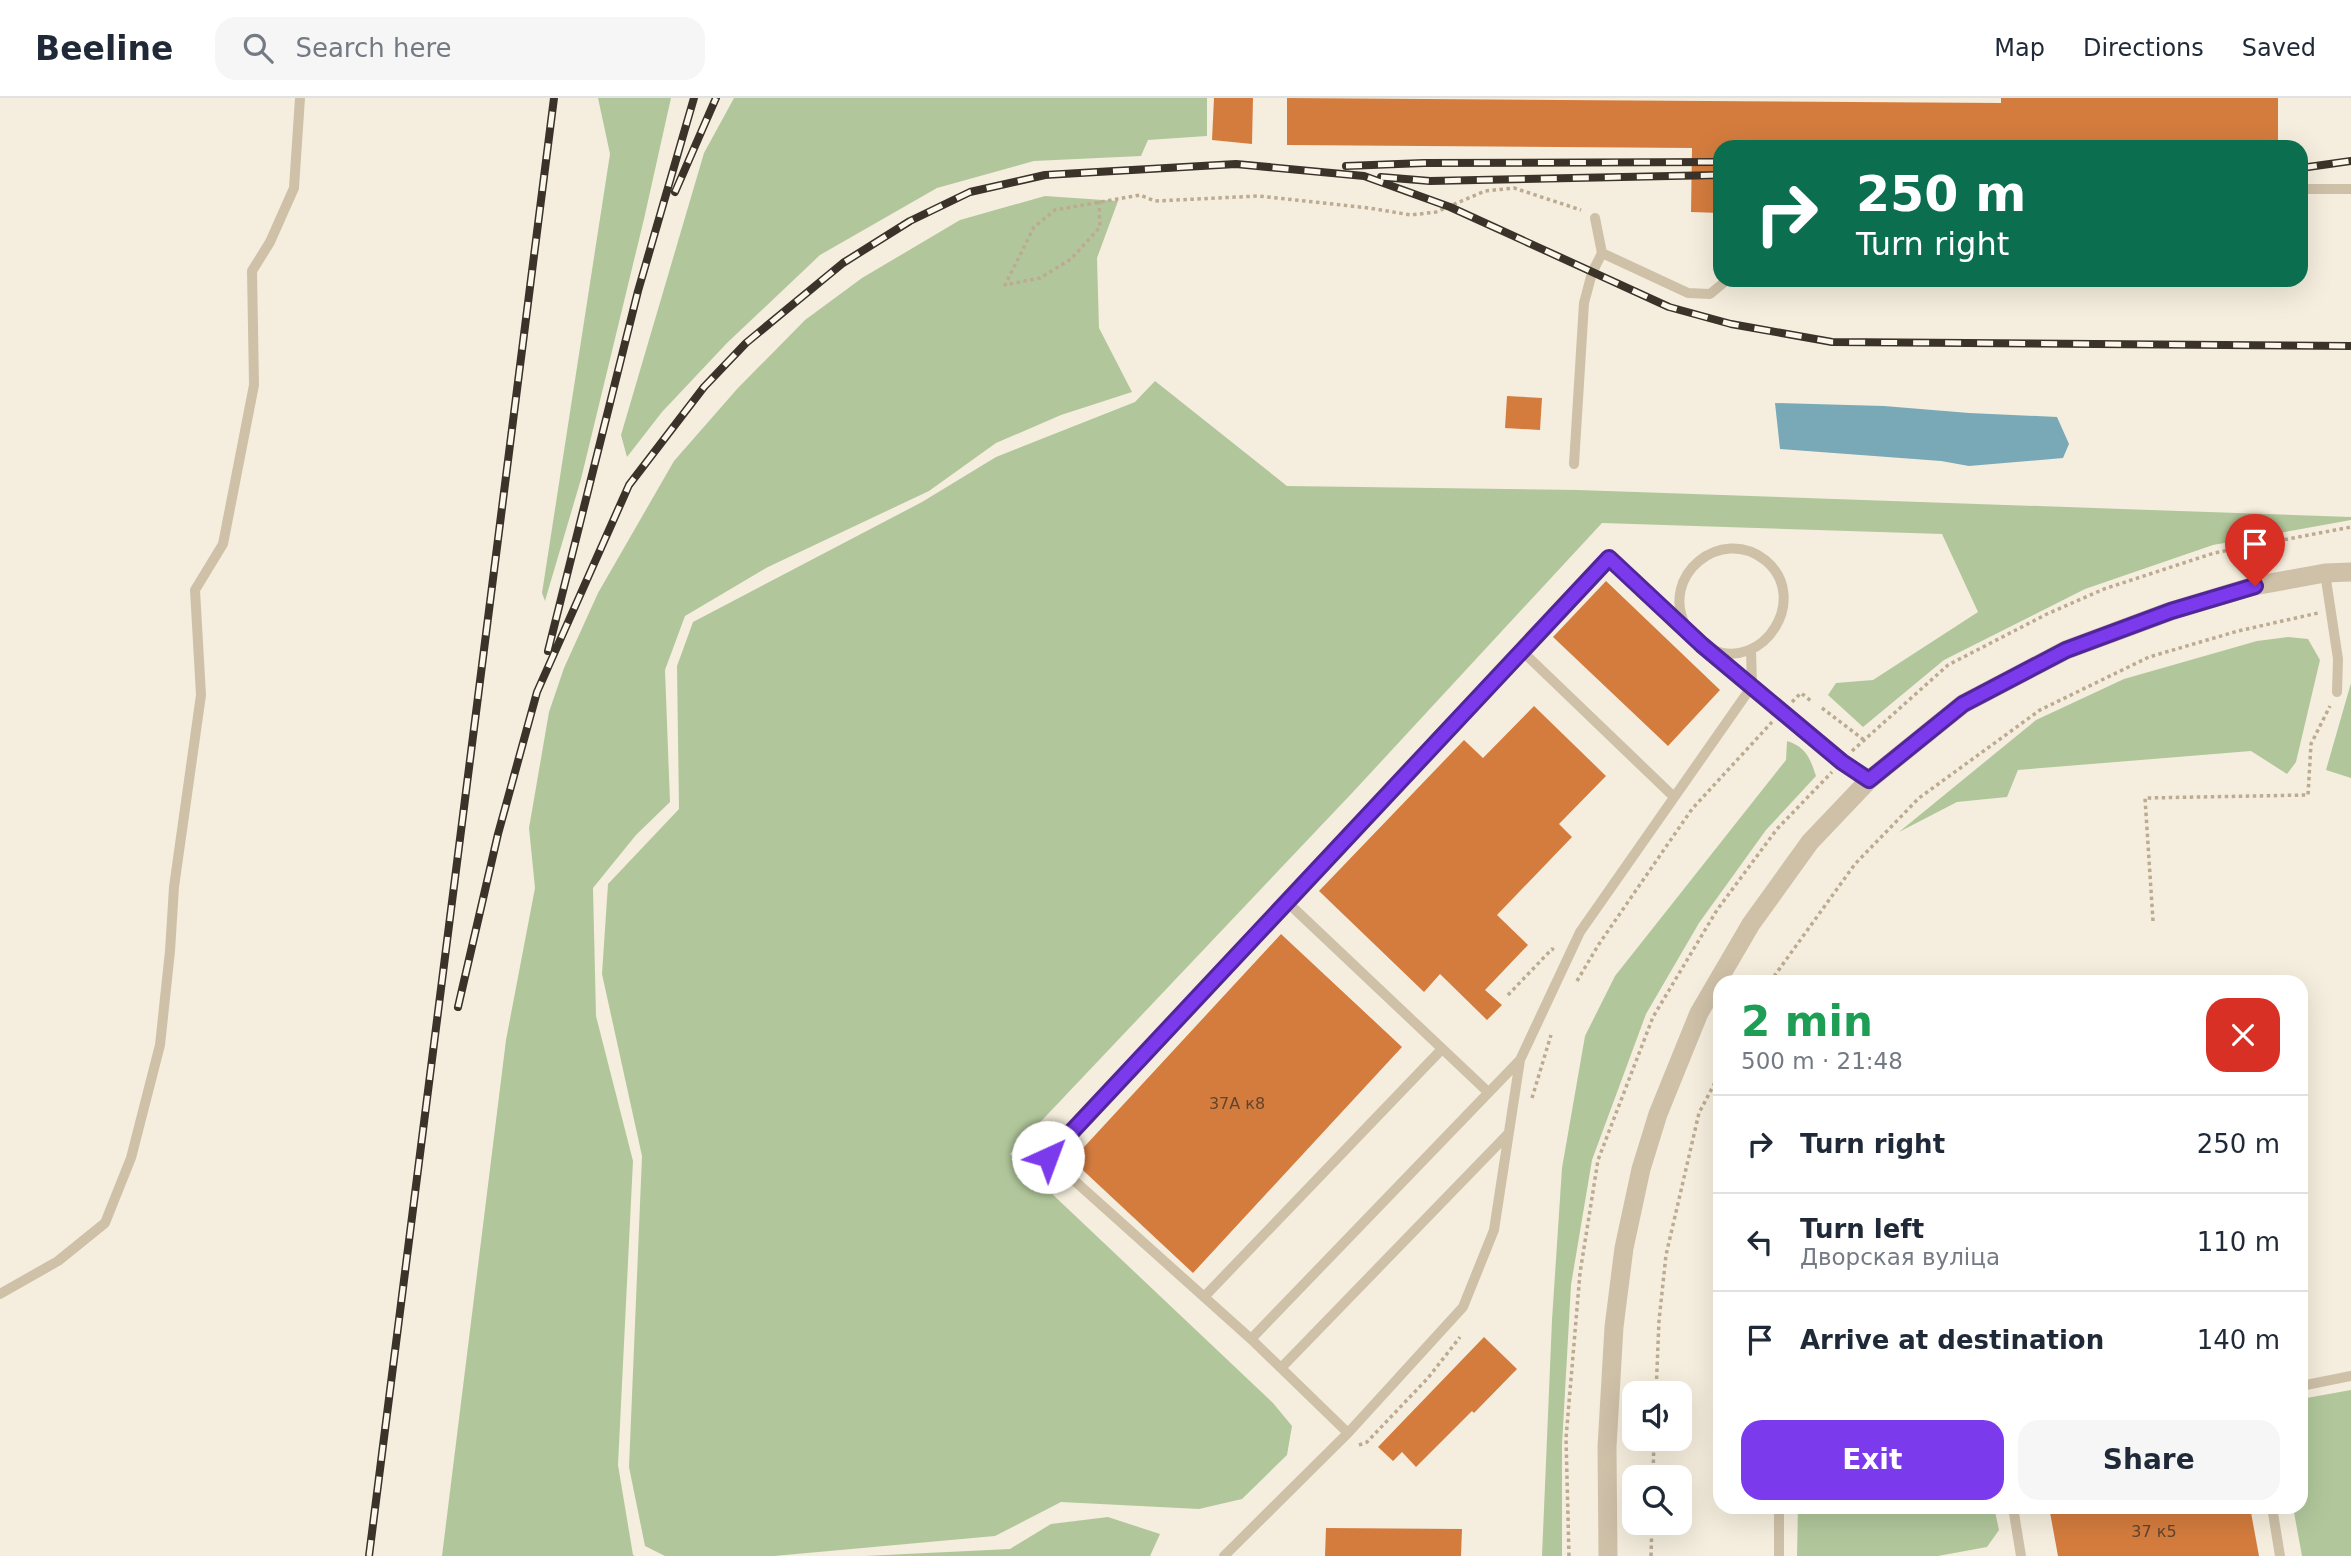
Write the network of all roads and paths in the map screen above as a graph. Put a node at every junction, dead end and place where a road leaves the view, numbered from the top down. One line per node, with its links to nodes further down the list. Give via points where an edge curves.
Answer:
1 (300, 98): 39 (lane, via 294,188 253,271 254,385 223,544 195,590 201,695 174,887 160,1045 131,1158 105,1223 58,1261)
2 (2308, 189): 3 (lane)
3 (2351, 189)
4 (1099, 201): 4 (path, via 1055,210 1034,227 1005,285 1040,278 1071,259 1100,228); 5 (path, via 1140,195 1155,201 1259,196 1411,215 1436,212 1485,191 1514,188)
5 (1595, 218): 6 (lane)
6 (1602, 253): 7 (lane, via 1688,293 1710,294); 8 (lane, via 1584,303)
7 (1718, 287)
8 (1574, 464)
9 (2351, 527): 22 (path, via 2214,553 2104,589 1948,665)
10 (2351, 572): 11 (street)
11 (2325, 573): 12 (lane); 24 (street, via 2255,586 2066,650 1963,704)
12 (2330, 611): 18 (lane, via 2338,659); 29 (path, via 2149,657 2040,710 1919,798 1855,864)
13 (1690, 633): 14 (lane); 15 (lane, via 1679,602 1688,570 1716,550 1751,552 1778,575 1784,609 1767,640); 16 (lane, via 1609,558)
14 (1702, 645): 15 (lane, via 1734,654); 17 (lane)
15 (1751, 650): 17 (lane)
16 (1522, 651): 25 (lane); 26 (lane)
17 (1752, 686): 21 (lane); 25 (lane)
18 (2337, 692): 27 (path, via 2311,744 2308,796 2145,798)
19 (1811, 701): 21 (path, via 1801,693)
20 (1822, 708): 22 (path)
21 (1782, 712): 23 (lane); 30 (path, via 1692,809)
22 (1864, 740): 23 (path)
23 (1842, 762): 24 (lane); 53 (path, via 1777,829 1717,910 1653,1017 1598,1160 1580,1273 1566,1438)
24 (1869, 780): 28 (street, via 1810,842 1751,924)
25 (1674, 797): 34 (lane, via 1580,932)
26 (1286, 901): 33 (lane); 40 (lane, via 1048,1157)
27 (2153, 922)
28 (1721, 975)
29 (1775, 975)
30 (1573, 988)
31 (1713, 989): 54 (street, via 1658,1114 1624,1248 1607,1447)
32 (1555, 1024): 37 (path)
33 (1442, 1049): 36 (lane); 40 (lane)
34 (1520, 1060): 36 (lane); 38 (lane)
35 (1713, 1086): 45 (path, via 1699,1113 1666,1255)
36 (1488, 1092): 42 (lane)
37 (1532, 1099)
38 (1508, 1134): 43 (lane); 47 (lane, via 1493,1230 1463,1307)
39 (0, 1294)
40 (1204, 1297): 42 (lane)
41 (1460, 1337): 47 (path, via 1367,1442 1360,1446)
42 (1251, 1339): 43 (lane)
43 (1281, 1368): 47 (lane)
44 (2351, 1376): 46 (lane)
45 (1656, 1381)
46 (2308, 1385)
47 (1348, 1433): 52 (lane)
48 (1779, 1514): 56 (lane)
49 (2014, 1514): 57 (lane)
50 (2273, 1514): 58 (lane)
51 (1652, 1535): 55 (path)
52 (1224, 1556)
53 (1569, 1556)
54 (1608, 1556)
55 (1651, 1556)
56 (1779, 1556)
57 (2021, 1556)
58 (2280, 1556)

